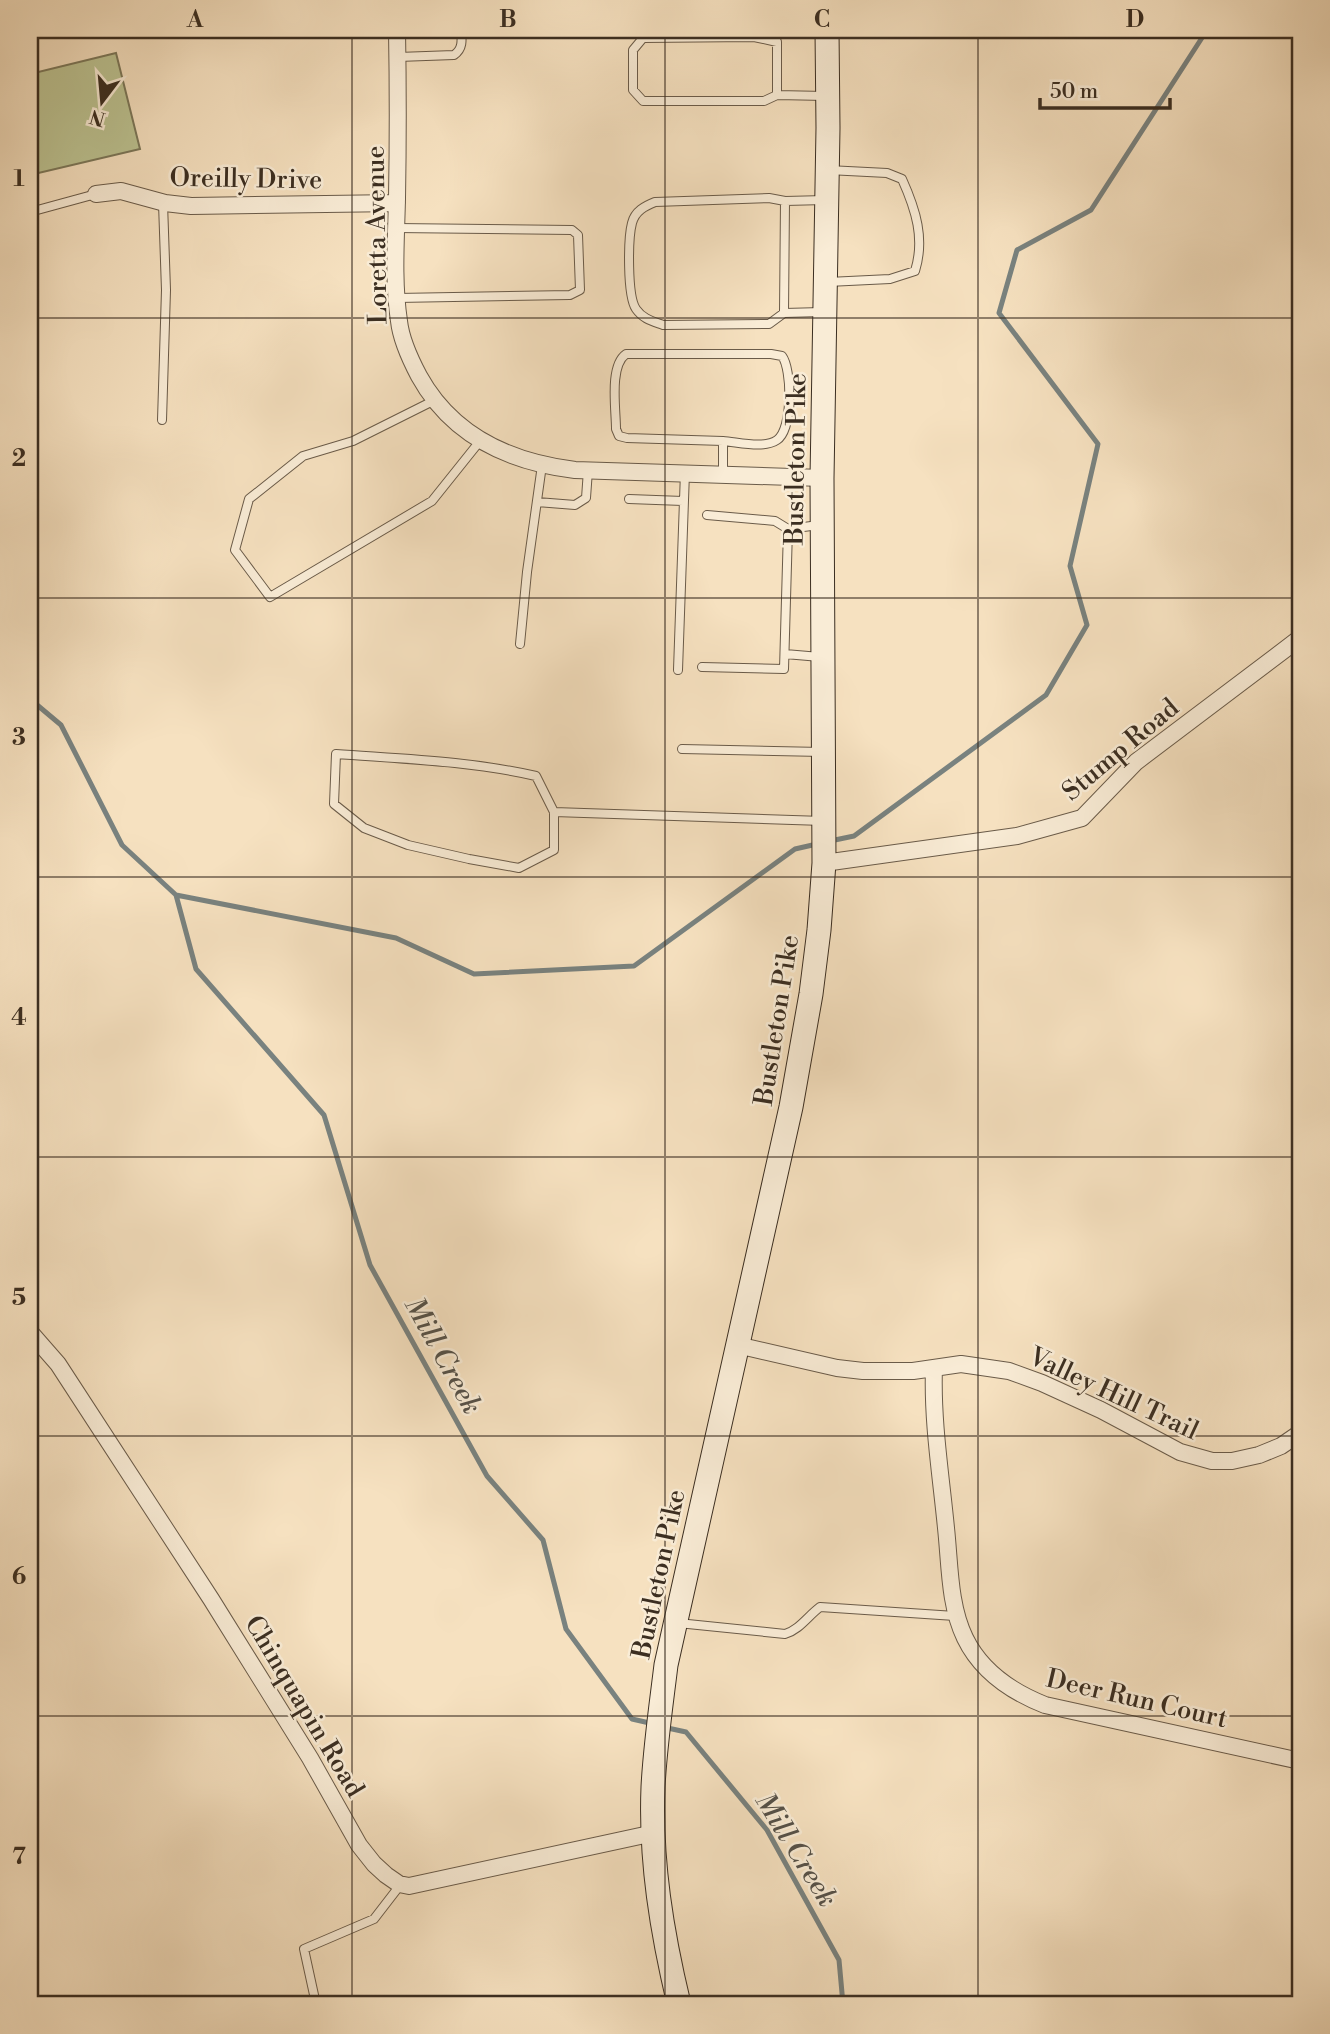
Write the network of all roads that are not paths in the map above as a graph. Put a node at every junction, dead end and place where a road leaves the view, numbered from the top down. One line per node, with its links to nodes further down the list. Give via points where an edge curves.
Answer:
1 (397, 30): 4 (street, Loretta Avenue)
2 (461, 30): 4 (lane, via 462,45 454,55)
3 (827, 30): 6 (main road, Bustleton Pike)
4 (397, 57): 12 (street, Loretta Avenue)
5 (777, 95): 5 (lane, via 777,42 754,37 643,38 633,50 633,90 643,101 765,101); 6 (lane)
6 (828, 96): 7 (main road, Bustleton Pike)
7 (827, 170): 9 (main road, Bustleton Pike); 15 (lane, via 887,173 902,179 914,206 921,252 915,271 890,279)
8 (96, 194): 11 (street, Oreilly Drive, via 121,191); 13 (lane)
9 (827, 200): 10 (lane); 15 (main road, Bustleton Pike)
10 (785, 201): 18 (lane); 18 (lane, via 655,202 642,207 632,222 629,292 646,320 663,325 769,324)
11 (163, 202): 12 (street, Oreilly Drive, via 191,206); 20 (lane)
12 (397, 203): 14 (street, Loretta Avenue)
13 (30, 212)
14 (396, 228): 16 (street, Loretta Avenue); 16 (lane, via 572,230 578,235 580,290 570,295)
15 (825, 282): 17 (main road, Bustleton Pike)
16 (397, 298): 19 (street, Loretta Avenue, via 407,351)
17 (825, 312): 18 (lane); 27 (main road, Bustleton Pike)
18 (784, 313)
19 (435, 400): 21 (street, Loretta Avenue); 21 (lane, via 353,441 303,456 248,499 235,550 270,597 432,501)
20 (162, 420)
21 (480, 441): 23 (street, Loretta Avenue)
22 (723, 441): 22 (lane, via 767,444 779,439 789,411 787,363 782,356 626,354 619,359 619,436); 26 (lane)
23 (542, 465): 24 (street, Loretta Avenue); 30 (lane)
24 (588, 470): 25 (street, Loretta Avenue); 30 (lane, via 586,498 575,505)
25 (684, 472): 26 (street, Loretta Avenue); 29 (lane)
26 (723, 474): 27 (street, Loretta Avenue)
27 (822, 478): 32 (main road, Bustleton Pike)
28 (629, 499): 29 (lane)
29 (684, 501): 39 (lane)
30 (537, 502): 35 (lane)
31 (708, 515): 33 (lane, via 775,521)
32 (822, 524): 33 (lane); 37 (main road, Bustleton Pike)
33 (788, 529): 36 (lane)
34 (1300, 638): 43 (street, Stump Road, via 1136,762 1082,818 1017,836)
35 (520, 644)
36 (785, 654): 37 (lane); 38 (lane, via 784,669)
37 (822, 657): 41 (main road, Bustleton Pike)
38 (702, 667)
39 (678, 670)
40 (682, 749): 41 (lane)
41 (822, 752): 43 (main road, Bustleton Pike)
42 (554, 812): 42 (lane, via 536,776 496,767 335,754 334,804 364,828 408,845 519,868 554,850); 43 (lane)
43 (823, 843): 45 (main road, Bustleton Pike, via 811,994 791,1107)
44 (30, 1332): 52 (street, Chinquapin Road, via 58,1364 211,1599 359,1845 374,1864)
45 (737, 1345): 46 (street, Valley Hill Trail, via 837,1368 888,1372); 49 (main road, Bustleton Pike)
46 (934, 1368): 47 (street, Valley Hill Trail, via 961,1364 1030,1378 1199,1459 1232,1461 1259,1455); 48 (street, Deer Run Court)
47 (1300, 1433)
48 (955, 1616): 49 (lane, via 820,1607 785,1634); 50 (street, Deer Run Court, via 982,1664 1028,1698)
49 (675, 1623): 51 (main road, Bustleton Pike, via 657,1739)
50 (1300, 1761)
51 (654, 1833): 52 (street, via 409,1886); 54 (main road, Bustleton Pike, via 663,1927)
52 (401, 1884): 53 (lane, via 374,1919 304,1949)
53 (316, 2004)
54 (679, 2004)

